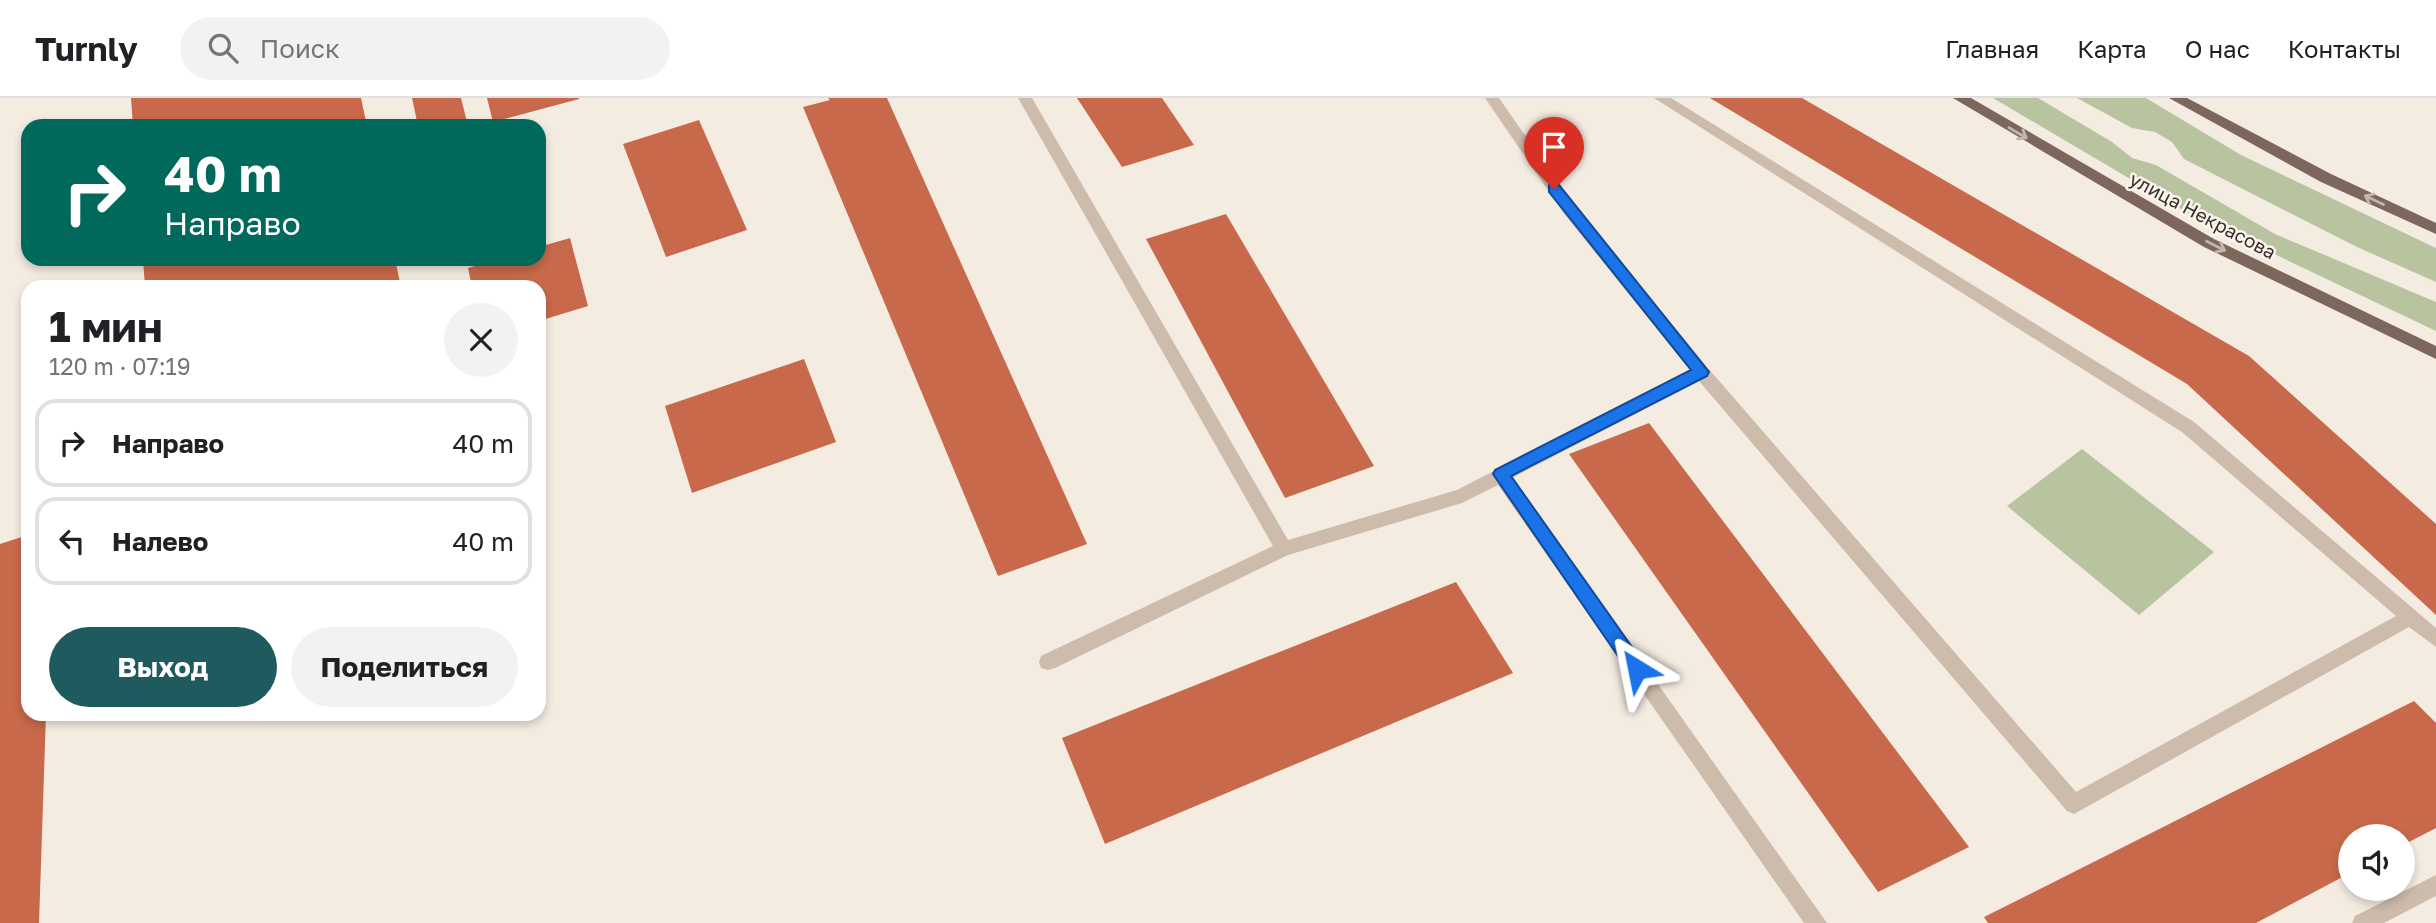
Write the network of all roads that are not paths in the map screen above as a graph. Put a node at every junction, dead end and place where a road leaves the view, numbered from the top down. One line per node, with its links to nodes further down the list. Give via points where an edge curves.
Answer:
1 (1025, 98): 10 (street)
2 (1492, 98): 8 (street, via 1570,211)
3 (1661, 98): 11 (street, via 2188,427)
4 (1960, 98): 7 (main road, улица Некрасова, one-way to 7, via 2209,243)
5 (2176, 98): 6 (main road, one-way to 5, via 2326,178)
6 (2436, 229)
7 (2436, 353)
8 (1701, 372): 9 (street); 11 (street, via 2074,804)
9 (1500, 474): 10 (street, via 1462,496); 15 (street)
10 (1284, 550): 13 (street)
11 (2410, 617): 12 (street)
12 (2436, 639)
13 (1048, 662)
14 (2436, 885): 16 (street)
15 (1817, 923)
16 (2362, 923)

